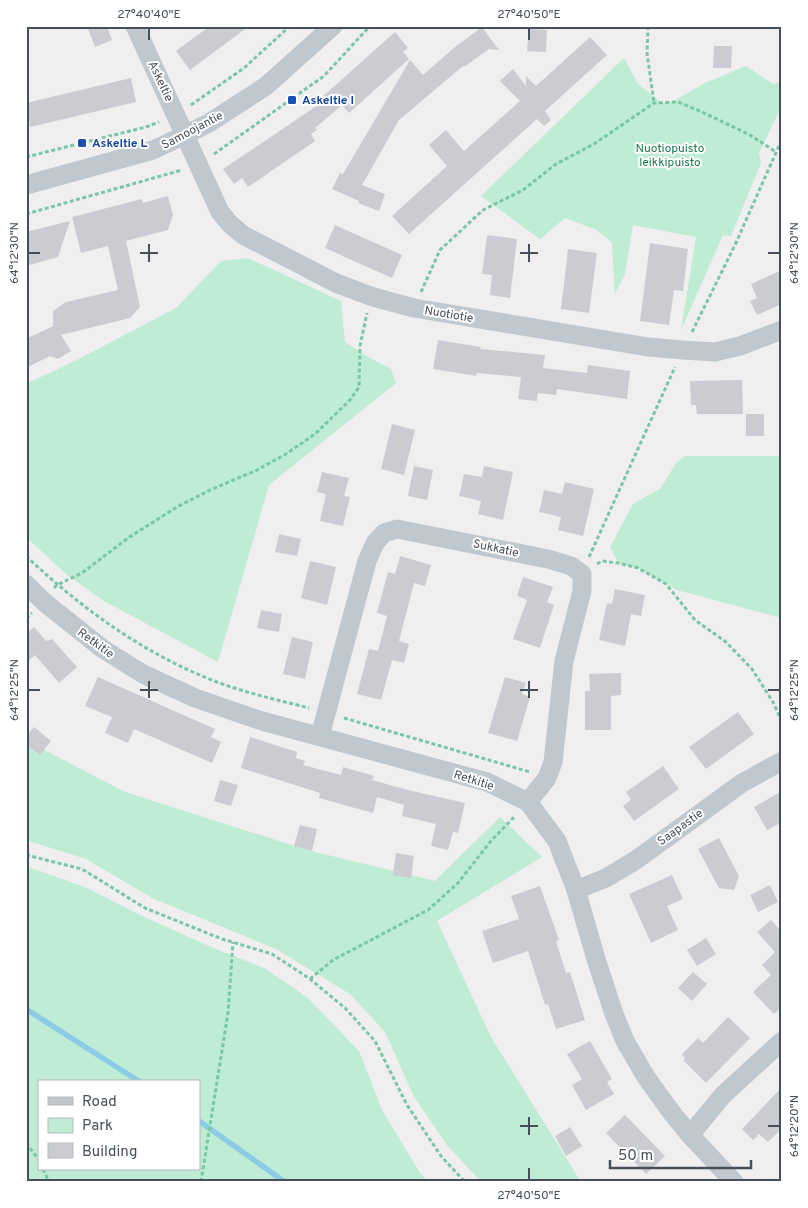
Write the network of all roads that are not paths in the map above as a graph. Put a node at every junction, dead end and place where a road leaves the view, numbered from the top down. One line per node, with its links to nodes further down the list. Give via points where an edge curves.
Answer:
1 (135, 26): 3 (street, Askeltie)
2 (332, 26): 3 (street, Samoojantie, via 266,86)
3 (185, 136): 4 (street, Samoojantie, via 153,150); 5 (street, Nuotiotie, via 220,212 230,224 243,235 336,283 372,297 414,308 648,347 716,352)
4 (26, 185)
5 (782, 330)
6 (26, 584): 7 (street, Retkitie, via 103,650 143,674 195,698 262,721)
7 (320, 736): 9 (street, Retkitie, via 487,782); 9 (street, Sukkatie, via 367,561 374,543 384,533 397,529 432,535 571,566 582,574 582,591 564,661 553,762 547,778)
8 (782, 761): 10 (street, Saapastie, via 742,783 636,860 606,878)
9 (528, 802): 10 (street, Retkitie, via 557,841)
10 (576, 890): 12 (street, Retkitie, via 625,1041 646,1077)
11 (782, 1041): 12 (street, via 723,1095)
12 (690, 1135): 13 (street, Retkitie)
13 (734, 1182)

